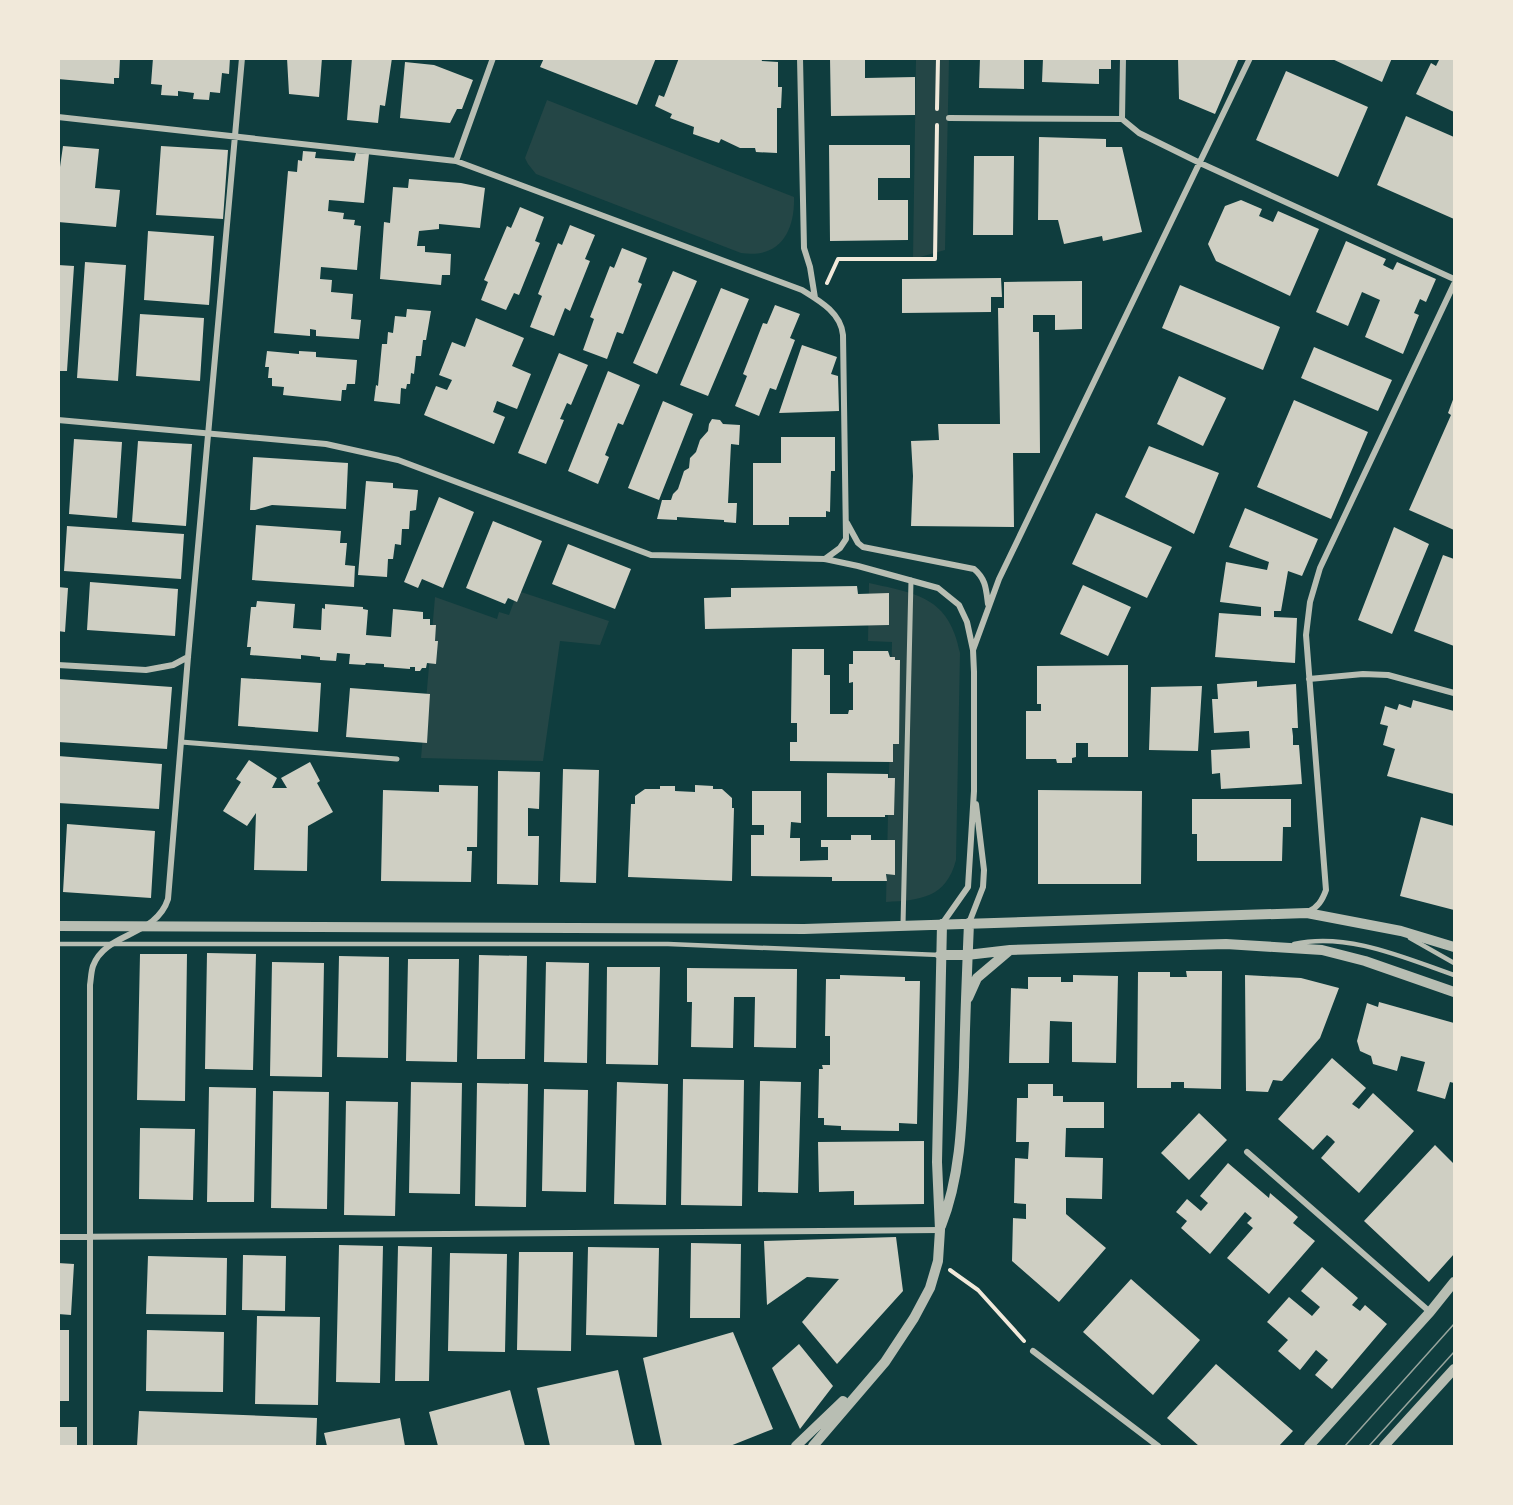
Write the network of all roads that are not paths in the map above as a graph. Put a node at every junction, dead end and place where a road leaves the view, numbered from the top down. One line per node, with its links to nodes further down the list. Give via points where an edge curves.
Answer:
1 (242, 58): 9 (street)
2 (493, 58): 10 (street)
3 (800, 58): 14 (street, via 804,248)
4 (1123, 58): 8 (street)
5 (1250, 58): 11 (street)
6 (58, 117): 9 (street)
7 (949, 118): 8 (street)
8 (1122, 119): 11 (street, via 1139,133)
9 (236, 135): 10 (street); 16 (street)
10 (456, 161): 14 (street, via 802,290)
11 (1200, 163): 12 (street); 20 (street)
12 (1455, 279)
13 (1455, 284): 24 (street, via 1320,568 1306,635)
14 (817, 299): 17 (street, via 842,323)
15 (58, 420): 16 (street)
16 (208, 432): 18 (street, via 326,444 398,460 651,555); 22 (street)
17 (845, 520): 18 (street, via 846,540); 20 (street, via 863,547 974,569 986,584)
18 (825, 559): 19 (street)
19 (911, 580): 21 (street, via 938,588 959,605); 32 (street)
20 (988, 607): 21 (street)
21 (973, 650): 28 (street)
22 (188, 657): 23 (street, via 173,665 146,670); 26 (street)
23 (58, 665)
24 (1310, 679): 25 (street, via 1388,675); 29 (street, via 1326,890 1323,900)
25 (1455, 693)
26 (181, 742): 27 (street); 34 (street, via 168,899 161,914)
27 (396, 759)
28 (974, 791): 30 (street, via 983,886); 31 (street, via 968,887)
29 (1307, 913): 30 (street); 35 (street)
30 (969, 923): 31 (street); 42 (street)
31 (942, 924): 32 (street); 41 (street)
32 (903, 925): 34 (street, via 804,929)
33 (58, 926): 34 (street)
34 (146, 927): 37 (street)
35 (1401, 931): 39 (street); 43 (lane)
36 (58, 944): 37 (lane)
37 (113, 944): 41 (lane, via 668,944); 50 (street, via 93,966 90,985)
38 (1280, 947): 40 (street, via 1226,944); 44 (lane, via 1309,941 1364,946); 45 (street, via 1322,950 1365,961)
39 (1455, 947)
40 (1010, 950): 42 (street); 46 (street, via 978,978)
41 (940, 955): 42 (street); 48 (street, via 937,1162)
42 (968, 955): 46 (street)
43 (1455, 963)
44 (1455, 975)
45 (1455, 993)
46 (966, 1003): 48 (street, via 962,1131 949,1208)
47 (1247, 1152): 52 (street)
48 (940, 1230): 50 (street); 54 (street, via 938,1261 930,1288)
49 (58, 1237): 50 (street)
50 (90, 1237): 57 (street)
51 (1455, 1282): 52 (street)
52 (1430, 1312): 60 (street)
53 (1033, 1351): 59 (street)
54 (885, 1362): 56 (street); 58 (street)
55 (1455, 1369): 61 (street)
56 (797, 1445)
57 (90, 1446)
58 (813, 1446)
59 (1158, 1446)
60 (1309, 1446)
61 (1384, 1446)

